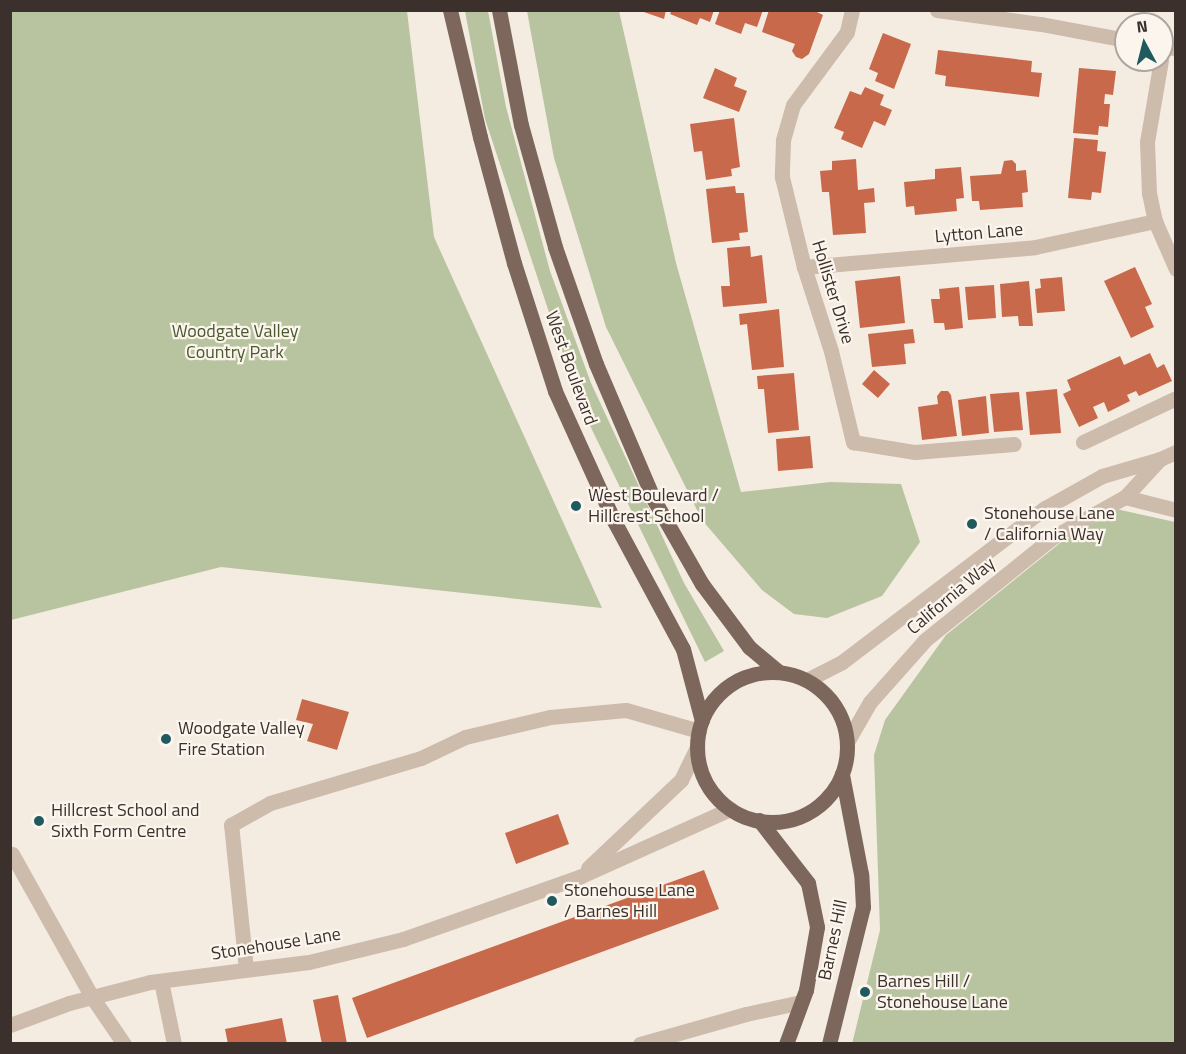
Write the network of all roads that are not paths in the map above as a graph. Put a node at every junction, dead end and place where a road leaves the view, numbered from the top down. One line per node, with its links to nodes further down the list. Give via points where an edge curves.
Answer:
1 (450, 10): 20 (main road, West Boulevard, via 511,252 555,391 615,521 682,649)
2 (499, 10): 18 (main road, West Boulevard, via 524,136 555,247 596,364 654,500 702,584 748,647)
3 (852, 10): 9 (street, Hollister Drive, via 847,32 793,105 783,141 782,177)
4 (937, 10): 5 (street)
5 (1042, 17): 6 (street)
6 (1114, 37)
7 (1161, 72): 8 (street, via 1147,142 1149,193)
8 (1155, 221): 9 (street, Lytton Lane, via 1035,247); 10 (street)
9 (804, 267): 13 (street, Hollister Drive, via 831,351 853,442 915,452)
10 (1176, 269)
11 (1176, 398): 12 (street)
12 (1083, 442)
13 (1014, 444)
14 (1176, 452): 15 (street, California Way)
15 (1160, 459): 16 (street, California Way); 19 (street, California Way, via 1102,476 1045,508 842,662)
16 (1125, 496): 17 (street); 21 (street, California Way, via 1053,537 925,640 870,702)
17 (1176, 510)
18 (779, 672): 19 (main road); 20 (main road, via 763,672 732,684 709,707)
19 (807, 680): 21 (main road, via 835,706)
20 (700, 726): 22 (main road); 28 (street, via 626,710 550,717 465,737 421,758 270,804 231,825)
21 (847, 742): 23 (main road)
22 (697, 747): 24 (main road, via 706,782); 27 (street, Stonehouse Lane, via 681,780)
23 (842, 774): 25 (main road, via 834,789 809,812 793,819); 37 (main road, Barnes Hill, via 859,862 863,908)
24 (730, 809): 25 (main road); 27 (street, Stonehouse Lane)
25 (759, 820): 31 (main road, Barnes Hill, via 808,883 818,927)
26 (11, 853): 30 (street)
27 (579, 876): 28 (street, Stonehouse Lane, via 403,939 309,962)
28 (246, 969): 29 (street, Stonehouse Lane)
29 (161, 981): 30 (street, Stonehouse Lane); 34 (street)
30 (93, 998): 32 (street, Stonehouse Lane); 33 (street)
31 (801, 1002): 35 (street); 36 (main road, Barnes Hill)
32 (10, 1025)
33 (123, 1044)
34 (174, 1044)
35 (640, 1044)
36 (786, 1044)
37 (829, 1044)

